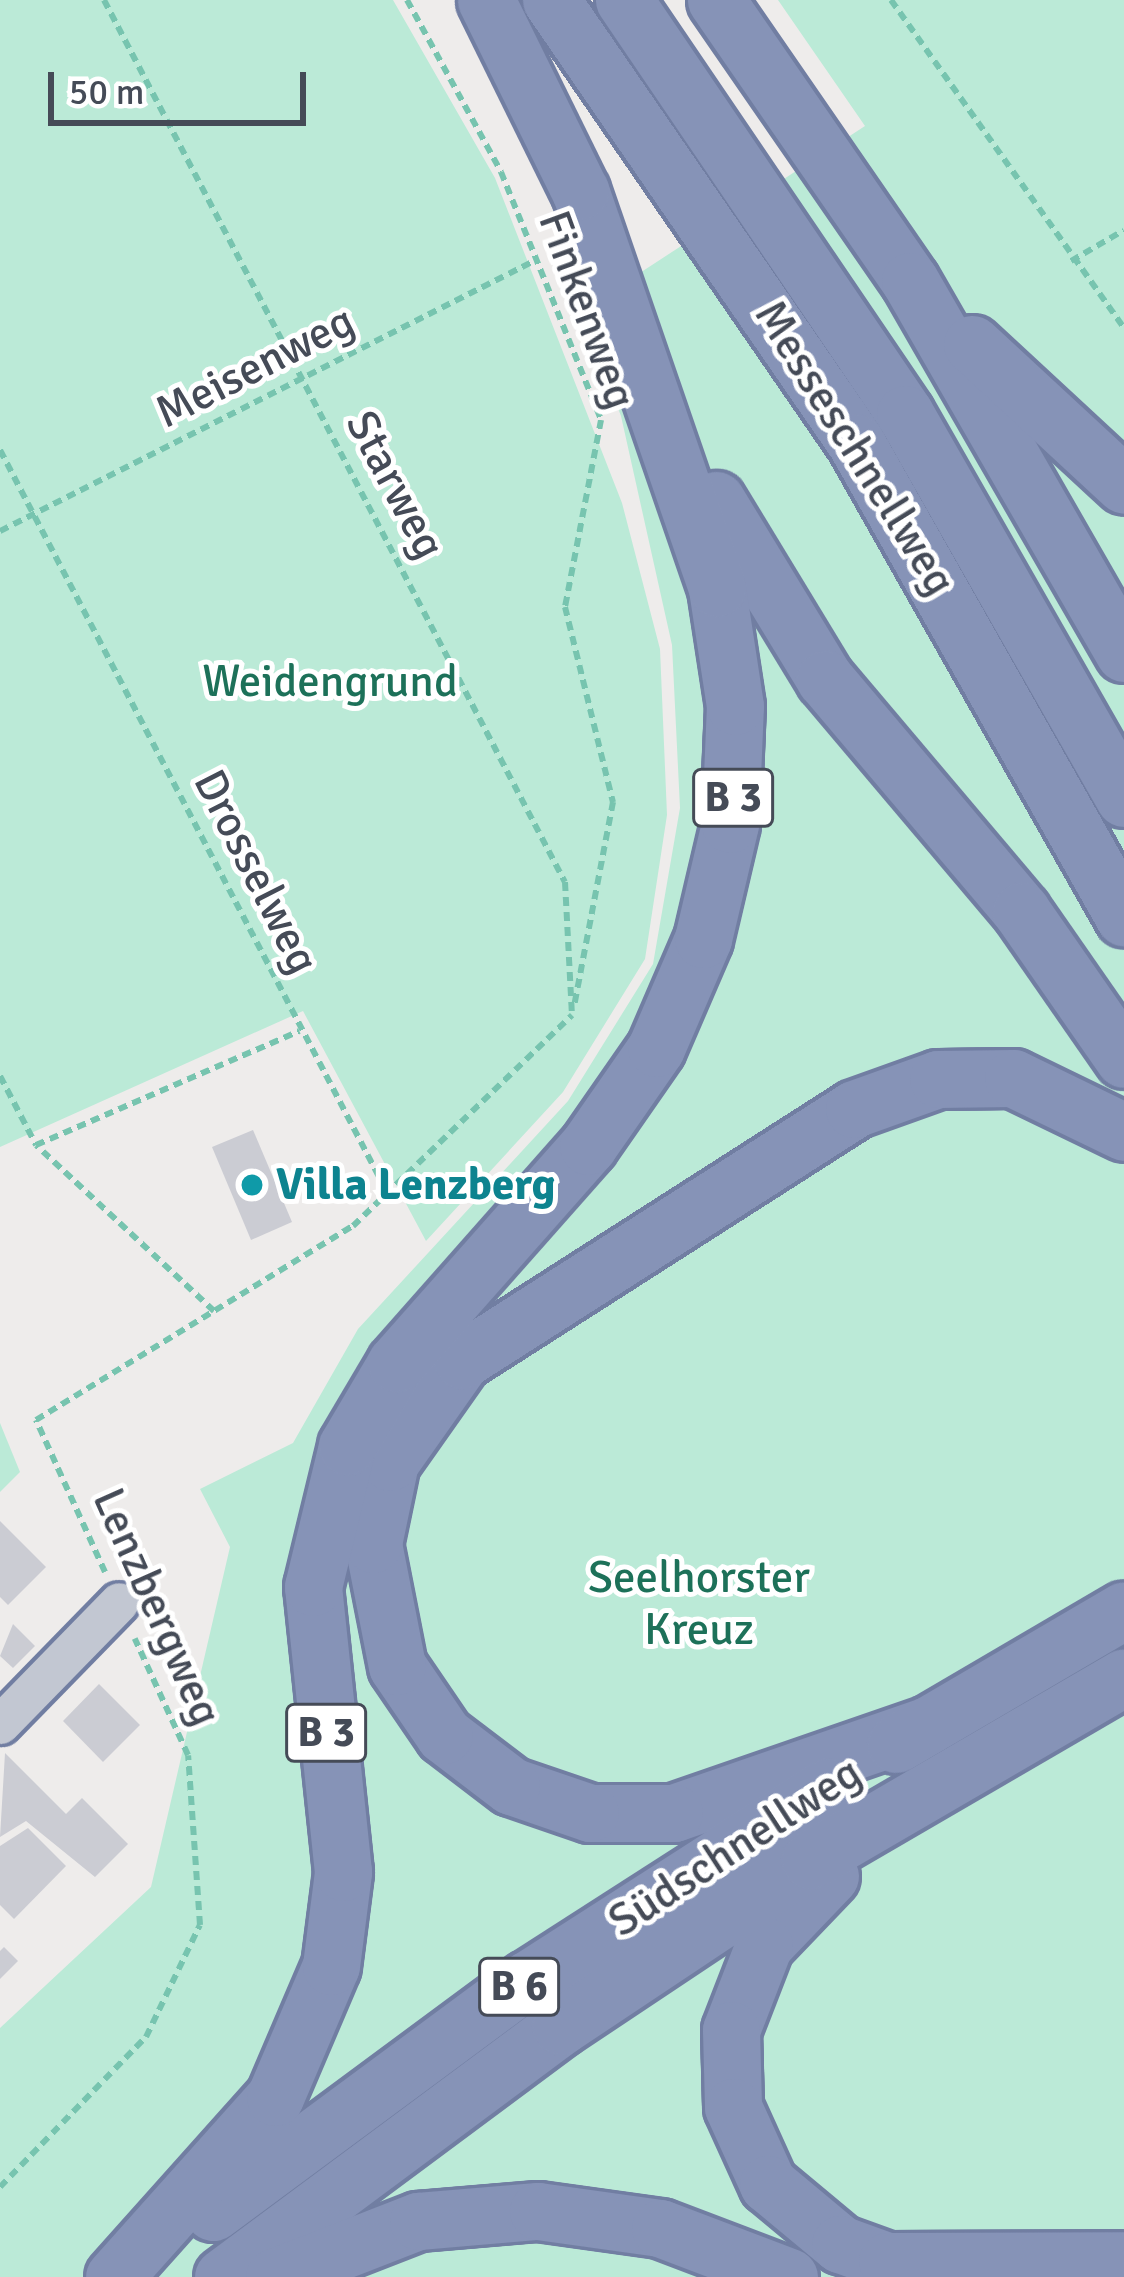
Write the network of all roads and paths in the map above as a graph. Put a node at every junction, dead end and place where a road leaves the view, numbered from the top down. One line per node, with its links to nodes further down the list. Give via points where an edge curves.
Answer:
1 (104, 0): 14 (path, Starweg)
2 (407, 0): 9 (path, Finkenweg)
3 (486, 0): 13 (highway, B 3, via 546,113)
4 (551, 0): 21 (highway, Messeschnellweg, via 856,443)
5 (624, 0): 20 (highway, Messeschnellweg, via 905,414)
6 (716, 0): 11 (highway)
7 (891, 0): 10 (path)
8 (1124, 230): 10 (path)
9 (538, 260): 14 (path, Meisenweg); 22 (path, Finkenweg, via 601,420 565,607 613,802)
10 (1071, 260): 12 (path)
11 (910, 281): 16 (highway); 19 (highway)
12 (1124, 328)
13 (649, 368): 24 (highway, via 825,679 1022,911); 37 (highway, B 3, via 729,646 735,765 720,882 682,994 624,1098 396,1363 347,1446 313,1587 343,1872 331,1966 275,2097)
14 (303, 380): 17 (path, Meisenweg); 22 (path, Starweg, via 565,882)
15 (0, 450): 17 (path, Drosselweg)
16 (1124, 485)
17 (34, 514): 18 (path, Meisenweg); 23 (path, Drosselweg)
18 (0, 531)
19 (1124, 653)
20 (1124, 798)
21 (1124, 917)
22 (572, 1016): 28 (path)
23 (300, 1031): 27 (path); 28 (path, Drosselweg)
24 (1124, 1059)
25 (0, 1076): 27 (path)
26 (1124, 1132): 34 (highway, via 1013,1078 938,1079 854,1109 462,1360 391,1462 374,1564 397,1666 445,1735 511,1786 590,1813 674,1814)
27 (36, 1144): 29 (path)
28 (389, 1196): 29 (path)
29 (214, 1311): 30 (path, Lenzbergweg, via 36,1420)
30 (119, 1602): 33 (street); 35 (path, Lenzbergweg, via 188,1755 200,1925 146,2037)
31 (1124, 1610): 34 (highway, Südschnellweg / B 6)
32 (1124, 1678): 34 (highway, Südschnellweg)
33 (0, 1724)
34 (938, 1751): 36 (highway, via 764,1945 730,2030 733,2107 748,2150 800,2217 887,2261); 38 (highway, Südschnellweg / B 6, via 527,1980); 39 (highway, Südschnellweg)
35 (0, 2187)
36 (1124, 2260)
37 (114, 2277)
38 (129, 2277)
39 (223, 2277)
40 (274, 2277): 41 (highway, via 418,2221 538,2211 660,2228)
41 (789, 2277)

